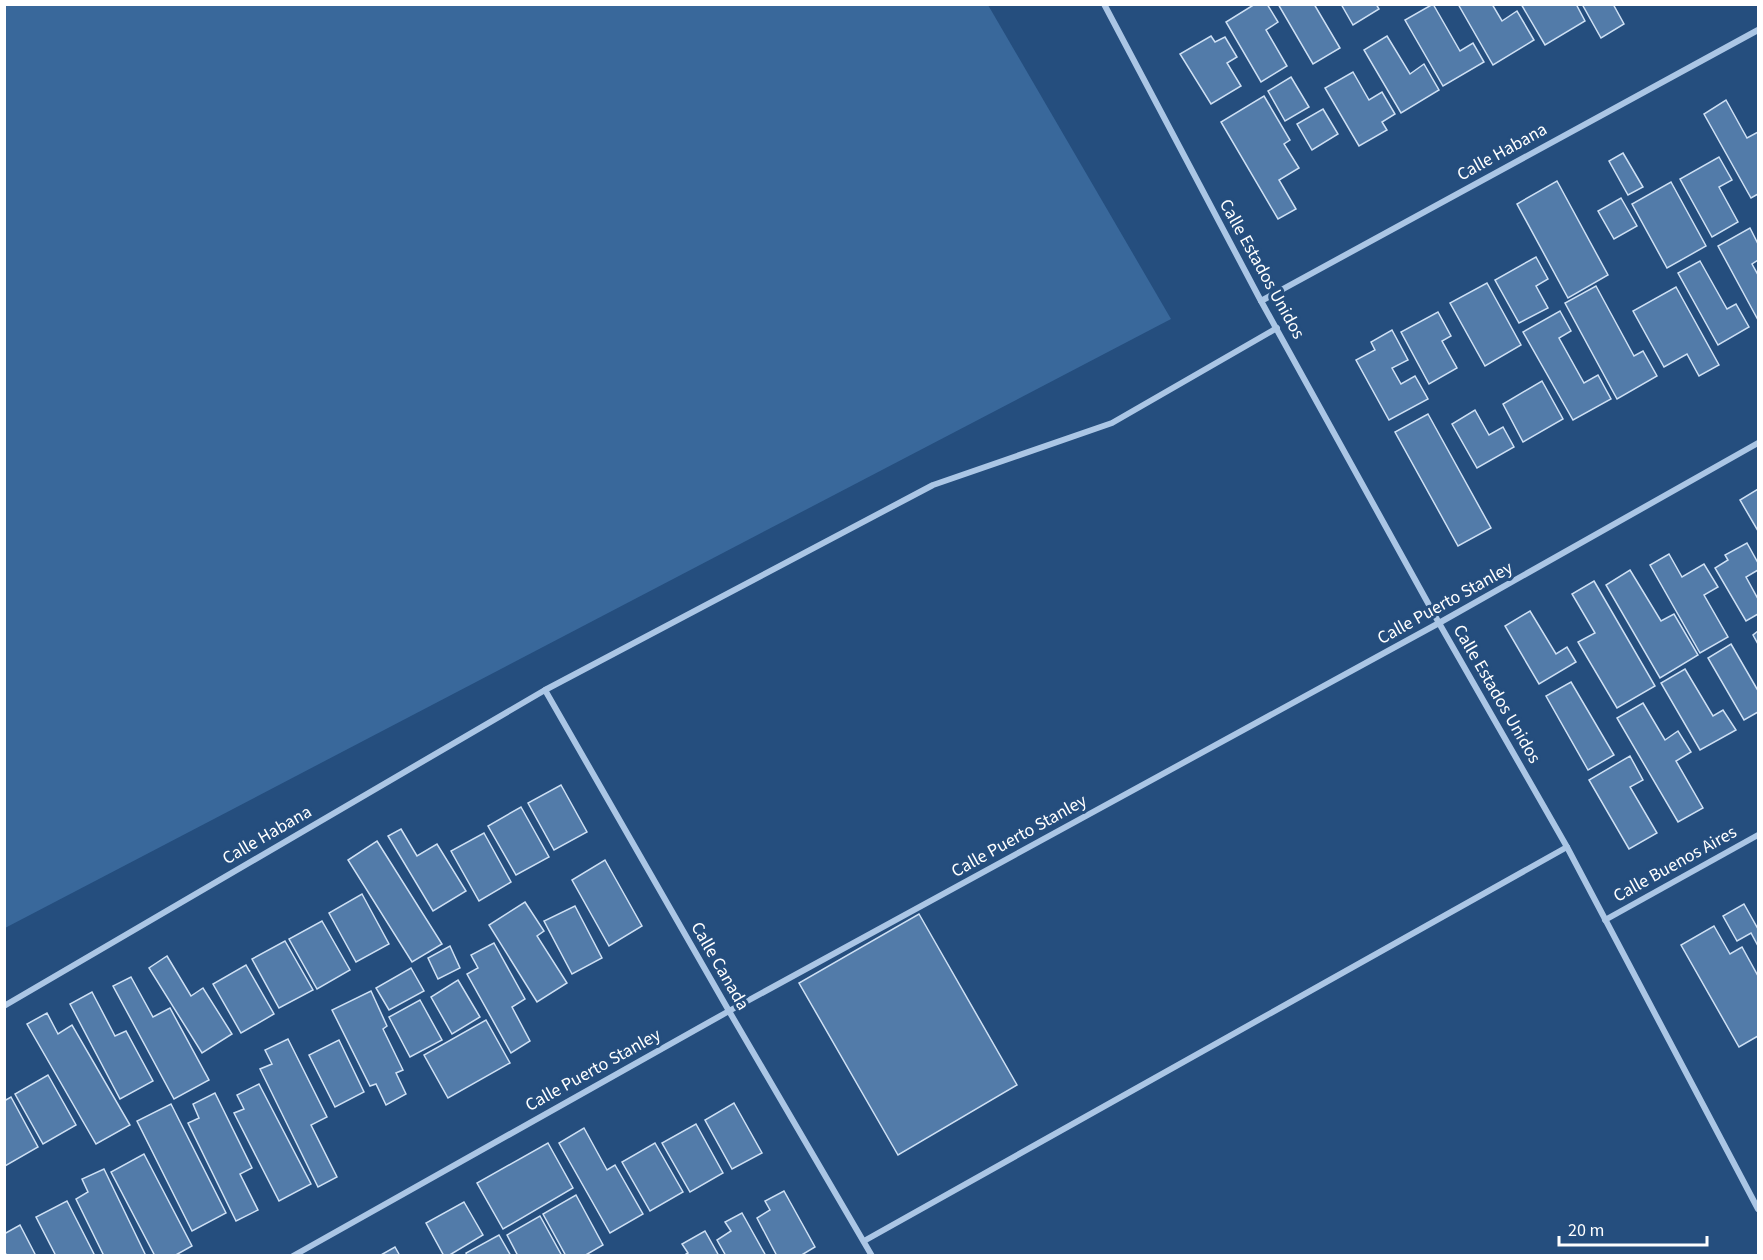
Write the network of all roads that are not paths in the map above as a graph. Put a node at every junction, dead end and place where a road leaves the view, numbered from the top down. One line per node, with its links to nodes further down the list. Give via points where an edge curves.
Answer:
1 (1104, 4): 3 (street, Calle Estados Unidos)
2 (1758, 30): 3 (street, Calle Habana)
3 (1260, 301): 4 (street, Calle Estados Unidos)
4 (1277, 328): 6 (street, Calle Estados Unidos); 7 (street, Calle Habana, via 1112,423 933,485)
5 (1758, 443): 6 (street, Calle Puerto Stanley)
6 (1439, 623): 9 (street, Calle Estados Unidos); 12 (street, Calle Puerto Stanley)
7 (545, 690): 11 (street, Calle Habana); 12 (street, Calle Canada)
8 (1758, 835): 10 (street, Calle Buenos Aires)
9 (1567, 847): 10 (street, Calle Estados Unidos); 14 (street)
10 (1605, 920): 13 (street, Calle Estados Unidos)
11 (4, 1006)
12 (729, 1011): 14 (street, Calle Canada); 15 (street, Calle Puerto Stanley)
13 (1758, 1209)
14 (864, 1241): 16 (street, Calle Canada)
15 (293, 1256)
16 (872, 1256)

